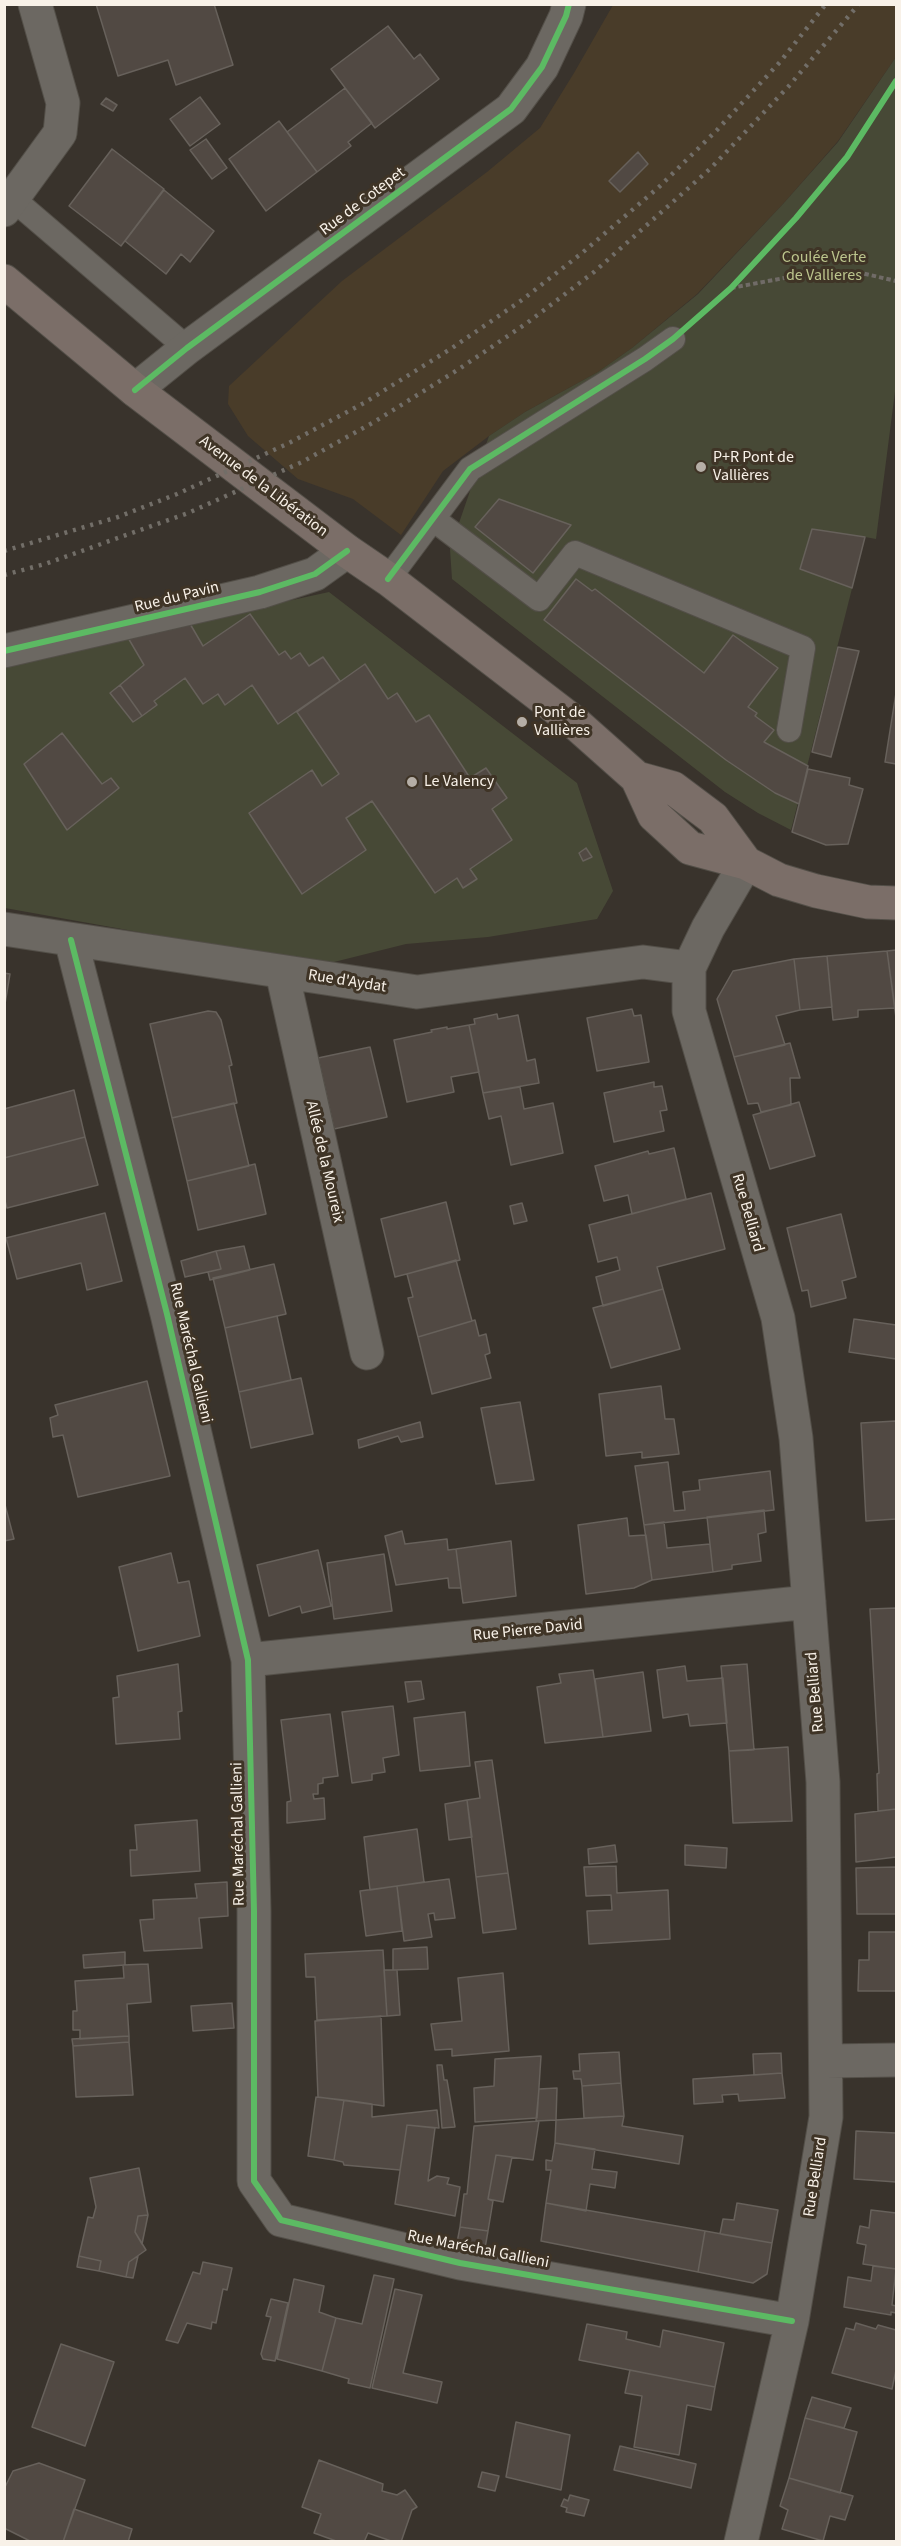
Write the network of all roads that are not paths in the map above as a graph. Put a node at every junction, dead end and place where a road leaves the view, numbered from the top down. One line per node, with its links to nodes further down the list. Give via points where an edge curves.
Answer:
1 (35, 4): 3 (street, via 63,103 60,133)
2 (569, 4): 6 (street, Rue de Cotepet, via 542,67 511,109)
3 (9, 205): 6 (lane)
4 (4, 281): 7 (main road, Avenue de la Libération)
5 (673, 339): 8 (lane, via 470,469)
6 (187, 348): 7 (street, Rue de Cotepet)
7 (135, 390): 9 (main road, Avenue de la Libération)
8 (433, 519): 10 (lane); 12 (lane, via 539,599 574,553 803,648)
9 (347, 551): 10 (main road, Avenue de la Libération); 11 (street, Rue du Pavin, via 315,574 260,592)
10 (388, 579): 13 (main road, Avenue de la Libération, via 574,722 638,778 673,788 713,818)
11 (4, 651)
12 (789, 730)
13 (746, 863): 14 (main road, Avenue de la Libération, via 779,880 816,891 868,902); 17 (street, Rue Belliard)
14 (897, 903)
15 (4, 929): 16 (street, Rue d'Aydat)
16 (71, 940): 18 (street, Rue d'Aydat); 21 (street, Rue Maréchal Gallieni, via 167,1314)
17 (689, 968): 18 (street, Rue d'Aydat, via 643,962 417,992); 20 (street, Rue Belliard, via 689,1011 778,1318 796,1438)
18 (282, 972): 19 (street, Allée de la Moureix)
19 (367, 1353)
20 (809, 1602): 21 (street, Rue Pierre David); 23 (street, Rue Belliard, via 823,1782)
21 (248, 1660): 24 (street, Rue Maréchal Gallieni, via 254,1911 254,2181 281,2220 460,2263)
22 (897, 2060): 23 (street)
23 (826, 2061): 24 (street, Rue Belliard, via 826,2117)
24 (792, 2321): 25 (street, Rue Belliard)
25 (741, 2541)

